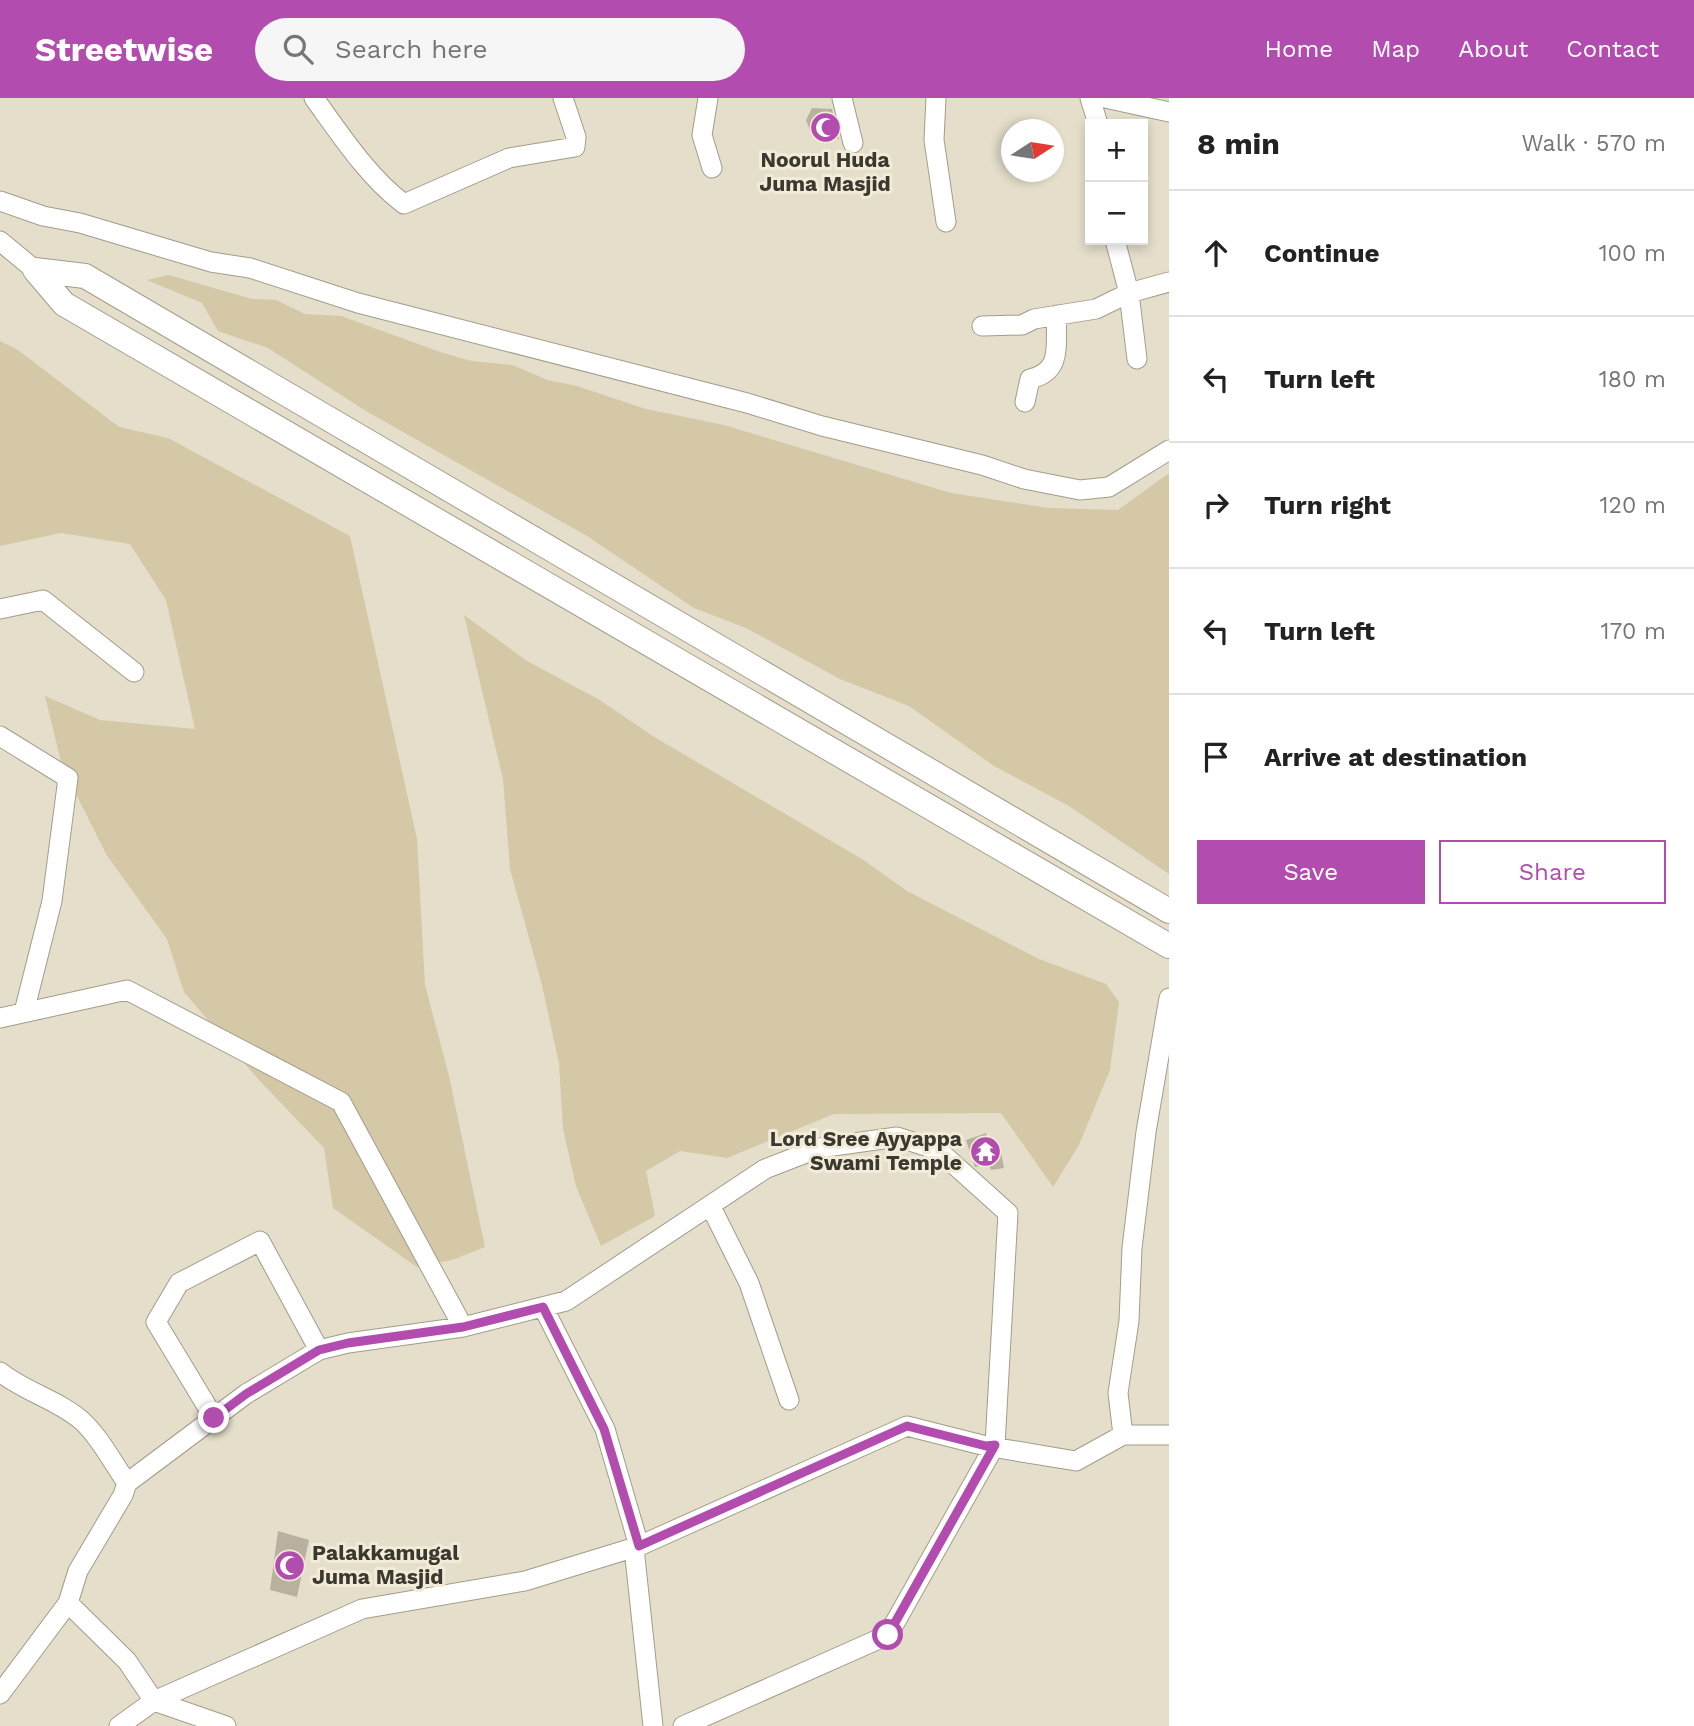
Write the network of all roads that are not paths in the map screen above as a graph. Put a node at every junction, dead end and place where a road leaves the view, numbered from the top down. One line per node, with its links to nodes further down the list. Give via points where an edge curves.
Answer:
1 (314, 98): 2 (street, via 342,138 404,204 509,158 575,147)
2 (563, 98)
3 (708, 98): 11 (street, via 702,135)
4 (842, 98): 10 (street)
5 (936, 98): 13 (street, via 934,140)
6 (1090, 98): 9 (street)
7 (1105, 98): 8 (street)
8 (1169, 113)
9 (1096, 119)
10 (853, 142)
11 (712, 168)
12 (0, 201): 23 (street, via 211,262 250,268 358,303 1024,479 1080,490 1109,487)
13 (946, 222)
14 (0, 241): 16 (street)
15 (1116, 245): 18 (street)
16 (35, 270): 27 (main road, via 85,276); 28 (main road, via 65,304)
17 (1169, 282): 18 (street)
18 (1129, 293): 19 (street, via 1096,309); 21 (street)
19 (1057, 315): 20 (street, via 1022,325); 22 (street, via 1058,354 1053,368 1030,379)
20 (982, 326)
21 (1137, 359)
22 (1025, 402)
23 (1169, 450)
24 (0, 609): 25 (street, via 43,600)
25 (134, 672)
26 (0, 736): 30 (street, via 68,778 52,901)
27 (1169, 911)
28 (1169, 946)
29 (1169, 998): 39 (street, via 1132,1248 1129,1321 1118,1393)
30 (24, 1012): 31 (street); 34 (street, via 127,990 341,1101)
31 (0, 1017)
32 (711, 1207): 33 (street, via 566,1301); 37 (street, via 749,1283); 41 (street, via 765,1169 819,1148 897,1137 938,1150 1008,1213)
33 (543, 1307): 34 (street); 43 (street, via 604,1429)
34 (463, 1327): 35 (street)
35 (319, 1350): 38 (street); 38 (street, via 260,1241 179,1283 156,1322)
36 (0, 1372): 42 (street, via 82,1422)
37 (789, 1400)
38 (214, 1418): 42 (street)
39 (1123, 1435): 40 (street); 41 (street, via 1076,1461)
40 (1169, 1435)
41 (995, 1445): 43 (street, via 907,1426); 50 (street, via 888,1635)
42 (127, 1483): 44 (street, via 78,1571)
43 (637, 1547): 46 (street, via 525,1581 362,1609); 49 (street)
44 (68, 1603): 45 (street); 46 (street, via 127,1661)
45 (0, 1694)
46 (155, 1701): 47 (street); 48 (street)
47 (119, 1726)
48 (226, 1726)
49 (653, 1726)
50 (683, 1726)

